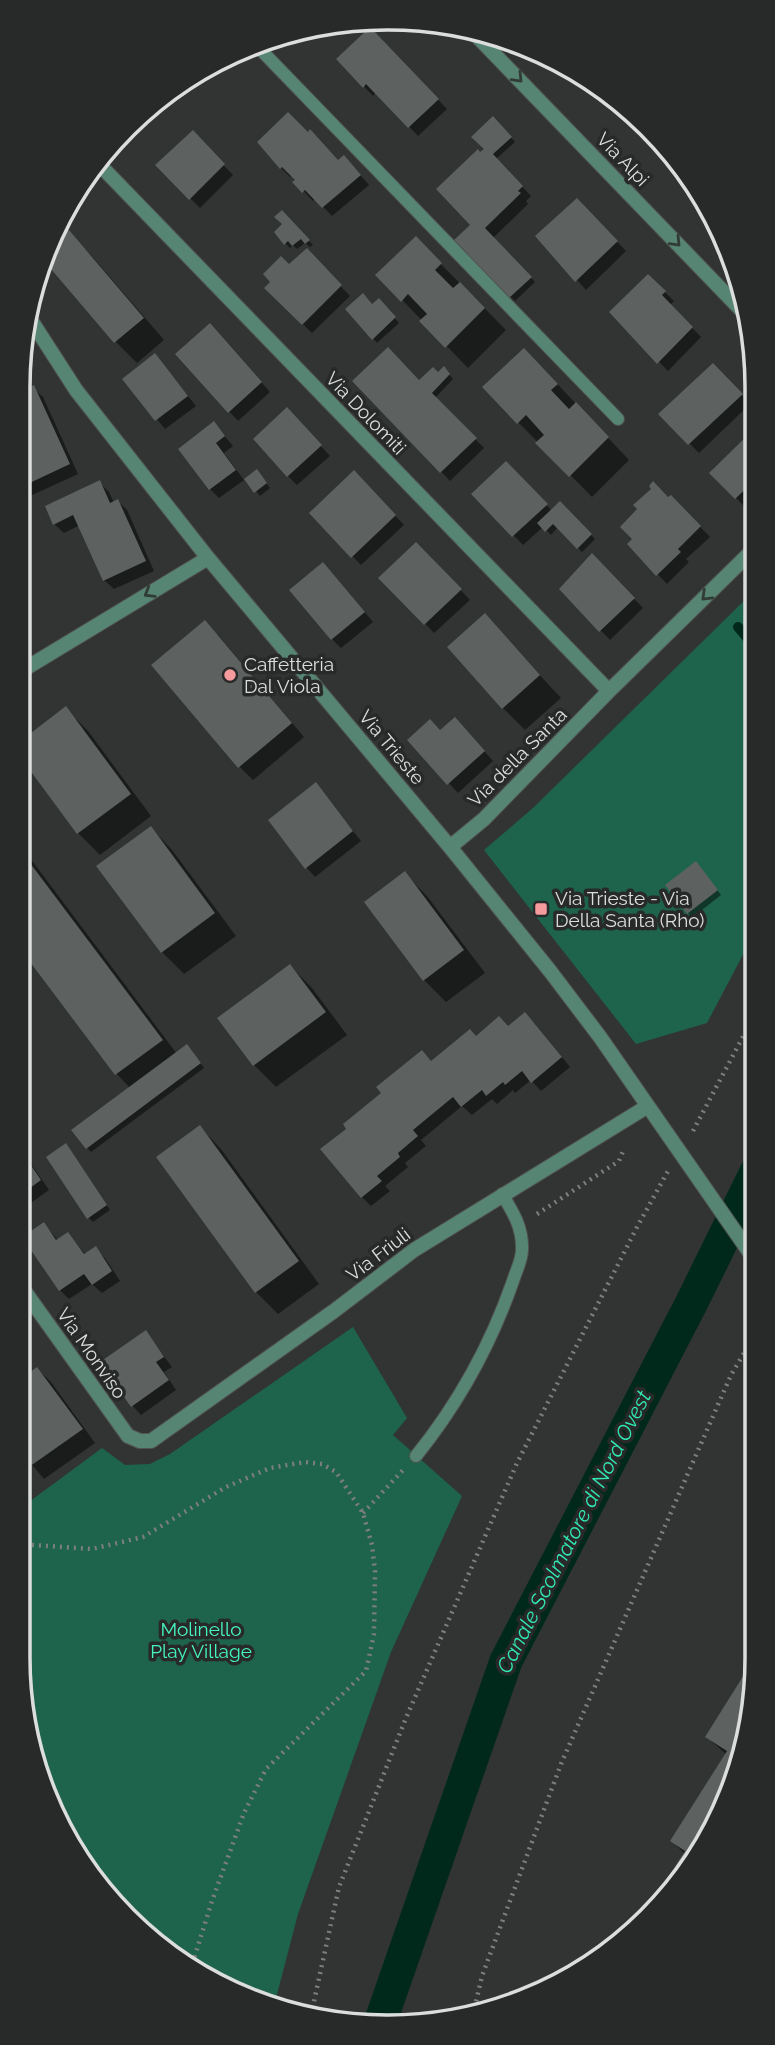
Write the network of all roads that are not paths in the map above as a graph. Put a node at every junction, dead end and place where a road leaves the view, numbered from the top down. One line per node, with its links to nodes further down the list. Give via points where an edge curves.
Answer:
1 (484, 43): 4 (street, Via Alpi, one-way to 4)
2 (263, 53): 6 (lane)
3 (104, 170): 10 (street, Via Dolomiti)
4 (735, 303)
5 (35, 327): 7 (street, Via Trieste, via 76,390)
6 (618, 419)
7 (208, 558): 9 (street, one-way to 9); 11 (street, Via Trieste)
8 (745, 558): 10 (street, one-way to 10)
9 (30, 666)
10 (609, 691): 11 (street, Via della Santa, via 484,819)
11 (450, 847): 12 (street, Via Trieste, via 558,982)
12 (648, 1107): 13 (street, Via Friuli); 14 (street, Via Trieste)
13 (502, 1194): 16 (street, Via Friuli, via 414,1250 171,1428 151,1441); 17 (lane, via 519,1226 522,1253 500,1316 453,1405)
14 (745, 1246)
15 (30, 1299): 16 (street, Via Monviso, via 118,1424)
16 (140, 1441)
17 (416, 1456)

